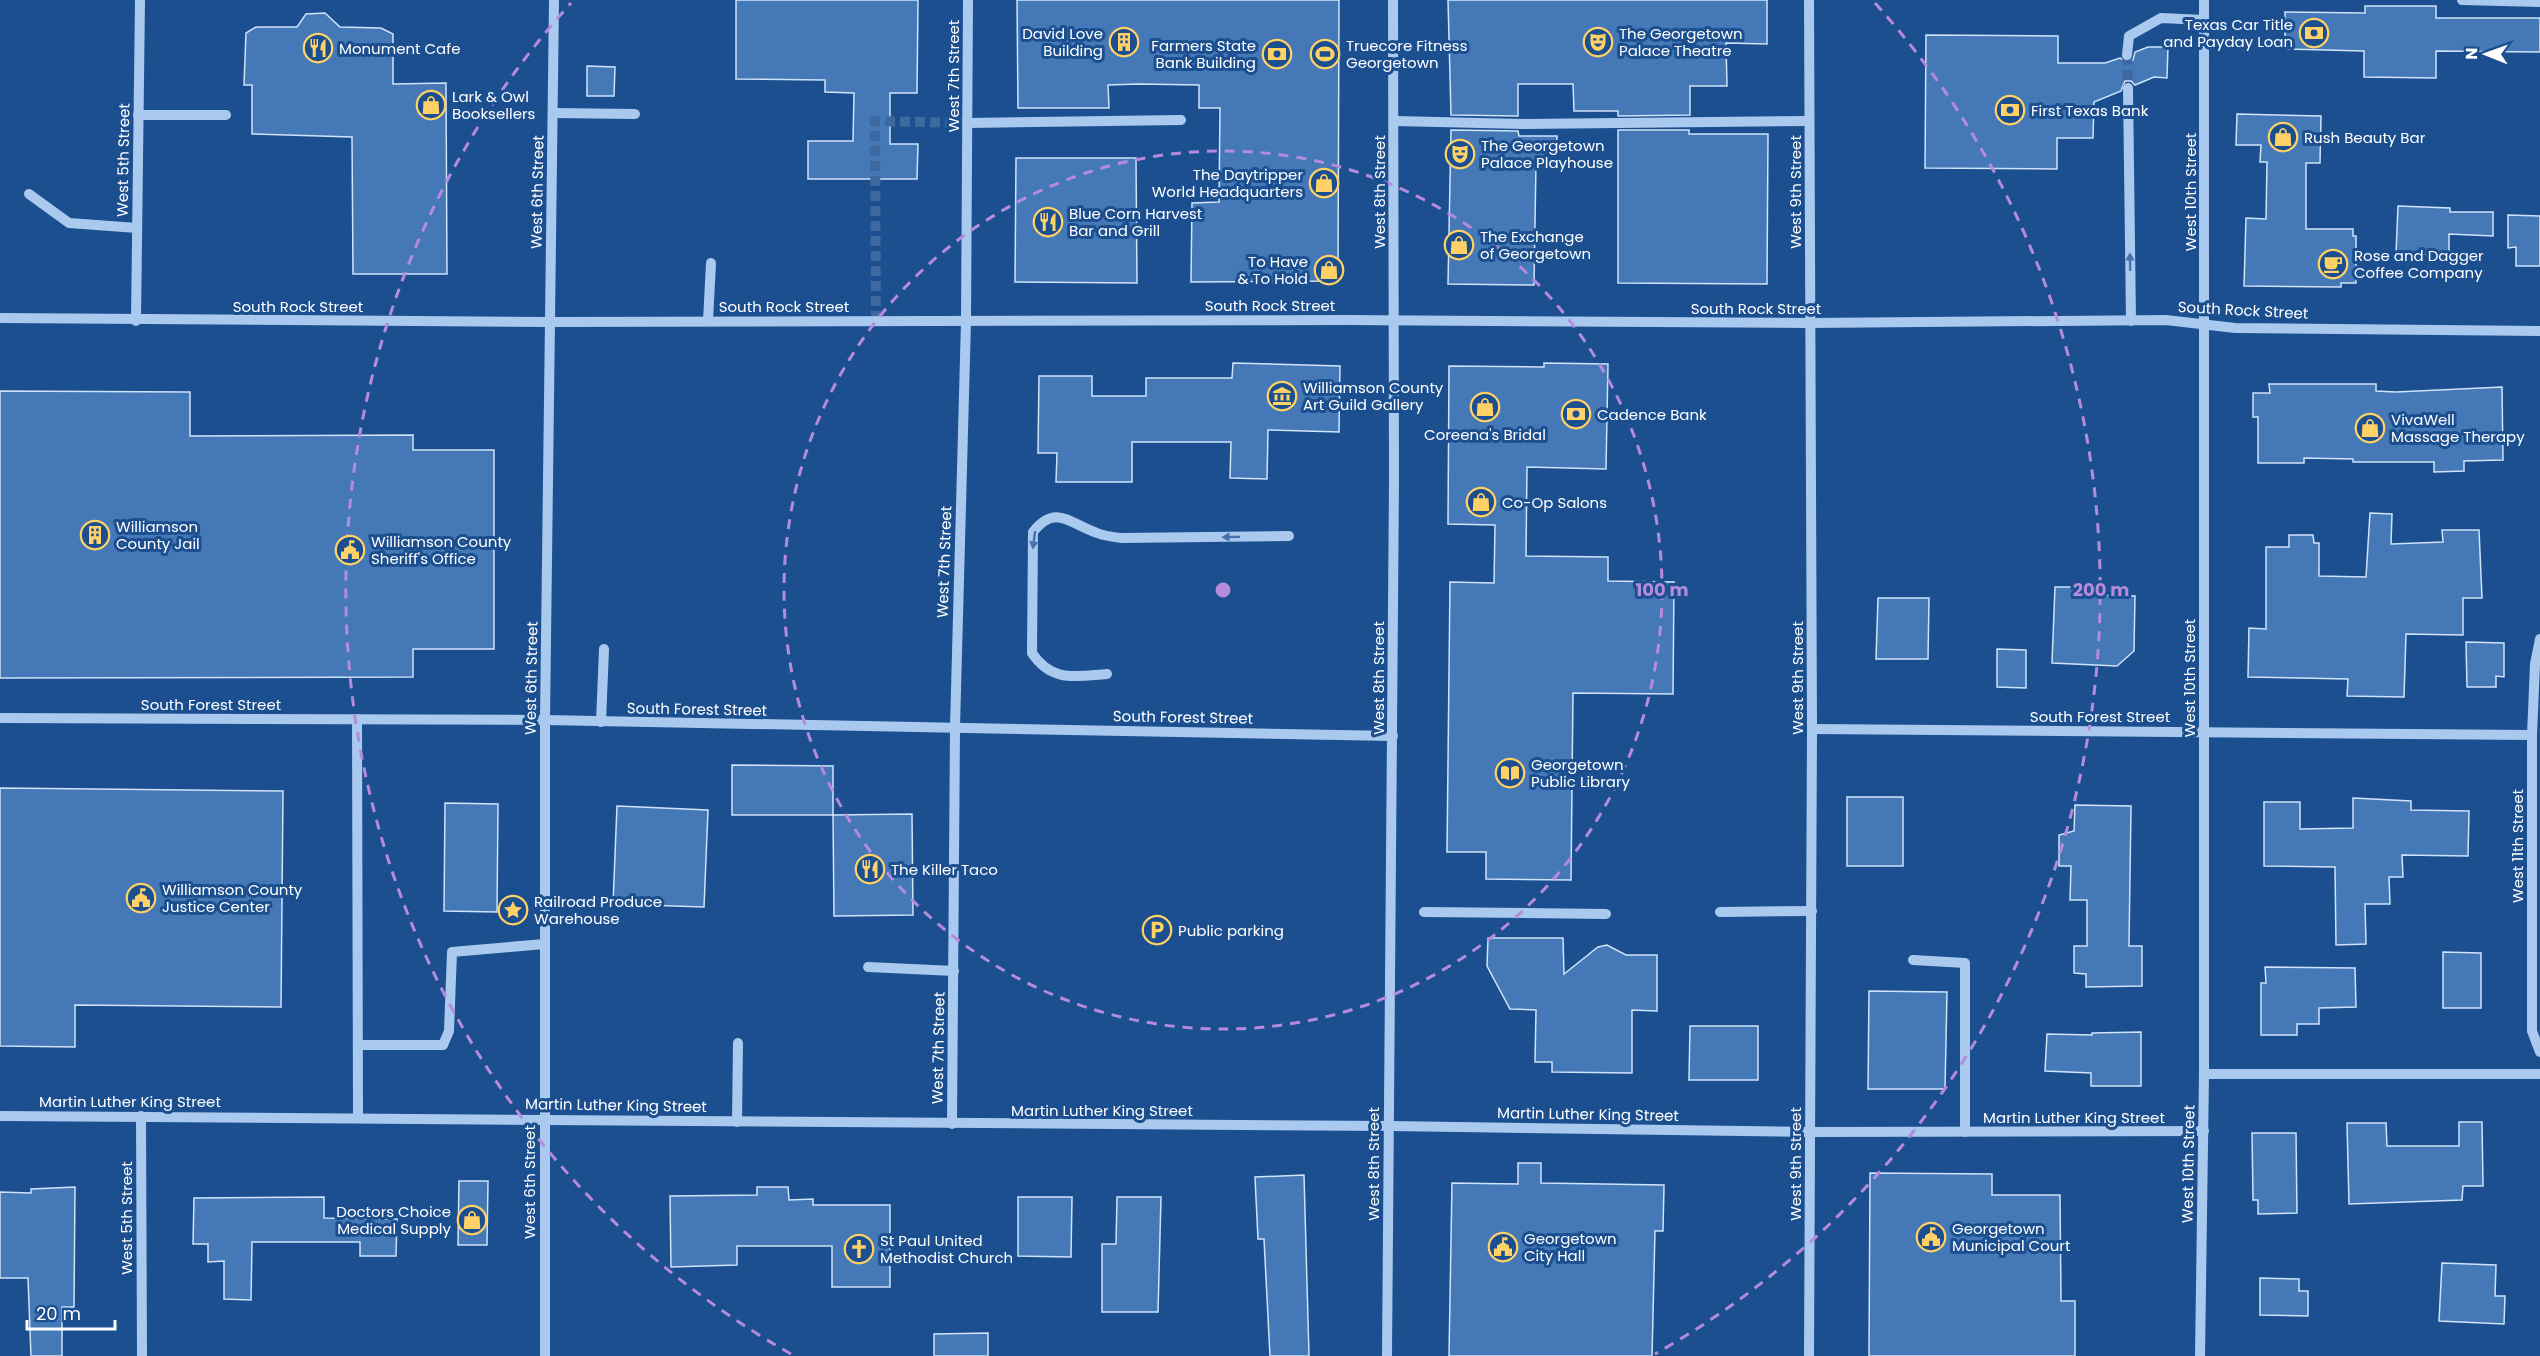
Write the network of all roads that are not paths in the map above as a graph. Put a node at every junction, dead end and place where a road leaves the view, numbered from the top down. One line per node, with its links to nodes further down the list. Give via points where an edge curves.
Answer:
1 (140, 0): 14 (street, West 5th Street)
2 (554, 0): 12 (street, West 6th Street)
3 (968, 0): 19 (street, West 7th Street)
4 (1393, 0): 17 (street, West 8th Street)
5 (1809, 0): 18 (street, West 9th Street)
6 (2204, 0): 9 (street, West 10th Street)
7 (2462, 0): 8 (street)
8 (2540, 2)
9 (2204, 20): 10 (street, via 2161,18 2129,36); 31 (street, West 10th Street)
10 (2127, 55)
11 (2128, 88): 28 (street, one-way to 11)
12 (553, 113): 13 (street); 29 (street, West 6th Street)
13 (635, 114)
14 (138, 115): 15 (street); 21 (street, West 5th Street)
15 (226, 115)
16 (1181, 120): 19 (street)
17 (1394, 121): 18 (street); 27 (street, West 8th Street)
18 (1809, 121): 30 (street, West 9th Street)
19 (968, 123): 26 (street, West 7th Street)
20 (29, 194): 21 (street, via 69,223)
21 (137, 228): 24 (street, West 5th Street)
22 (711, 263): 25 (street)
23 (0, 318): 24 (street, South Rock Street)
24 (136, 321): 29 (street, South Rock Street)
25 (708, 321): 26 (street, South Rock Street); 29 (street, South Rock Street)
26 (966, 321): 27 (street, South Rock Street); 41 (street, West 7th Street)
27 (1395, 321): 30 (street, South Rock Street); 45 (street, West 8th Street)
28 (2131, 321): 30 (street, South Rock Street); 31 (street, South Rock Street, via 2166,320)
29 (550, 322): 39 (street, West 6th Street)
30 (1810, 323): 42 (street, West 9th Street)
31 (2205, 326): 32 (street, South Rock Street); 43 (street, West 10th Street)
32 (2540, 331)
33 (1290, 536): 36 (street, one-way to 36, via 1120,538 1098,534 1066,518 1042,520 1033,532 1032,653 1048,672)
34 (2540, 639): 44 (street, West 11th Street)
35 (604, 649): 40 (street)
36 (1107, 675)
37 (0, 718): 38 (street, South Forest Street)
38 (357, 720): 39 (street, South Forest Street); 56 (street)
39 (545, 720): 40 (street, South Forest Street); 50 (street, West 6th Street)
40 (601, 722): 41 (street, South Forest Street)
41 (955, 727): 45 (street, South Forest Street); 53 (street, West 7th Street)
42 (1812, 729): 43 (street, South Forest Street); 46 (street, West 9th Street)
43 (2204, 731): 44 (street, South Forest Street); 58 (street, West 10th Street)
44 (2532, 735): 54 (street, West 11th Street)
45 (1393, 736): 66 (street, West 8th Street)
46 (1812, 911): 48 (street); 68 (street, West 9th Street)
47 (1424, 912): 49 (street)
48 (1720, 912)
49 (1606, 914)
50 (544, 944): 56 (street, via 452,952 449,1031 443,1045); 63 (street, West 6th Street)
51 (1914, 960): 69 (street, via 1965,963)
52 (868, 967): 53 (street)
53 (954, 971): 65 (street, West 7th Street)
54 (2536, 1028): 57 (street, West 11th Street)
55 (738, 1043): 64 (street)
56 (358, 1045): 62 (street)
57 (2540, 1052)
58 (2204, 1074): 59 (street); 67 (street, West 10th Street)
59 (2540, 1074)
60 (0, 1116): 61 (street, Martin Luther King Street)
61 (141, 1116): 62 (street, Martin Luther King Street); 70 (street, West 5th Street)
62 (358, 1118): 63 (street, Martin Luther King Street)
63 (544, 1119): 64 (street, Martin Luther King Street); 71 (street, West 6th Street)
64 (737, 1122): 65 (street, Martin Luther King Street)
65 (952, 1124): 66 (street, Martin Luther King Street)
66 (1389, 1126): 68 (street, Martin Luther King Street); 72 (street, West 8th Street)
67 (2204, 1131): 69 (street, Martin Luther King Street); 74 (street, West 10th Street)
68 (1811, 1132): 69 (street, Martin Luther King Street); 73 (street, West 9th Street)
69 (1965, 1132)
70 (142, 1356)
71 (545, 1356)
72 (1387, 1356)
73 (1809, 1356)
74 (2200, 1356)

